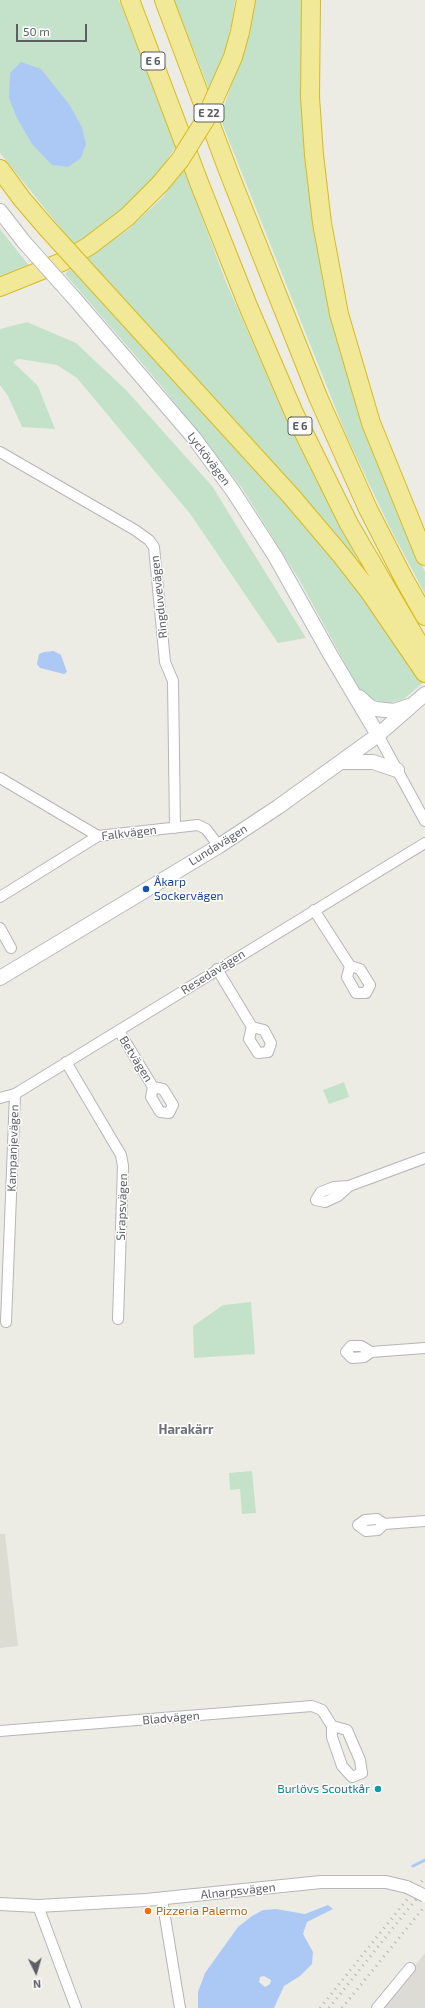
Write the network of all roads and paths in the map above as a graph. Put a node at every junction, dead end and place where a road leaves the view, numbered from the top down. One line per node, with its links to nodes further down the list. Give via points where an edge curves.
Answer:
1 (130, 0): 11 (highway, E 6, via 208,207 294,413 349,524)
2 (164, 0): 10 (highway, E 6, via 318,397 368,509)
3 (246, 0): 7 (highway, E 22, bridge, via 229,68 205,120 180,160 160,184 127,217 89,246 62,262)
4 (311, 0): 9 (highway, via 310,97 314,155 334,291 354,369 372,423)
5 (0, 169): 12 (highway, bridge, via 46,227 286,490 341,555 370,591)
6 (0, 211): 13 (main road, Lyckövägen, bridge, via 194,438 233,491 275,556)
7 (0, 287)
8 (0, 452): 20 (street, Ringduvevägen, via 135,530 154,547 165,662 173,681)
9 (425, 556)
10 (425, 616)
11 (425, 654)
12 (425, 672)
13 (347, 684): 14 (main road, via 376,710 394,711); 15 (main road, Lyckövägen)
14 (420, 699): 15 (main road, Lundavägen)
15 (378, 734): 16 (main road, Lundavägen); 17 (street)
16 (341, 762): 17 (main road, via 373,762); 23 (main road, Lundavägen)
17 (397, 770): 19 (street)
18 (0, 778): 21 (street)
19 (425, 821)
20 (175, 828): 21 (street, Falkvägen); 23 (street, Falkvägen, via 202,826)
21 (98, 836): 24 (street, Falkvägen)
22 (425, 843): 25 (street, Resedavägen)
23 (219, 846): 30 (main road, Lundavägen)
24 (0, 897)
25 (314, 910): 28 (street); 29 (street, Resedavägen)
26 (0, 928): 27 (street)
27 (11, 948)
28 (350, 966)
29 (217, 969): 31 (street); 32 (street, Resedavägen)
30 (0, 978)
31 (252, 1026)
32 (119, 1031): 33 (street, Resedavägen); 34 (street, Betvägen)
33 (66, 1062): 35 (street, Resedavägen); 39 (street, Sirapsvägen, via 121,1155 123,1166)
34 (153, 1087)
35 (15, 1094): 36 (street, Resedavägen); 40 (street, Kampanjevägen)
36 (0, 1098)
37 (425, 1158): 38 (street)
38 (349, 1186)
39 (118, 1319)
40 (6, 1322)
41 (425, 1348): 42 (street)
42 (371, 1352)
43 (425, 1521): 44 (street)
44 (384, 1524)
45 (332, 1726): 45 (street, Bladvägen, via 347,1730 360,1760 362,1773 352,1777 342,1766 332,1737); 46 (street, Bladvägen, via 322,1710 312,1706)
46 (0, 1731)
47 (425, 1896): 48 (street, Alnarpsvägen, bridge, via 407,1887 386,1882 321,1882)
48 (162, 1899): 50 (street, Alnarpsvägen); 53 (street)
49 (0, 1904): 50 (street, Alnarpsvägen)
50 (38, 1906): 52 (street)
51 (410, 1968): 54 (street)
52 (76, 2008)
53 (180, 2008)
54 (377, 2008)

